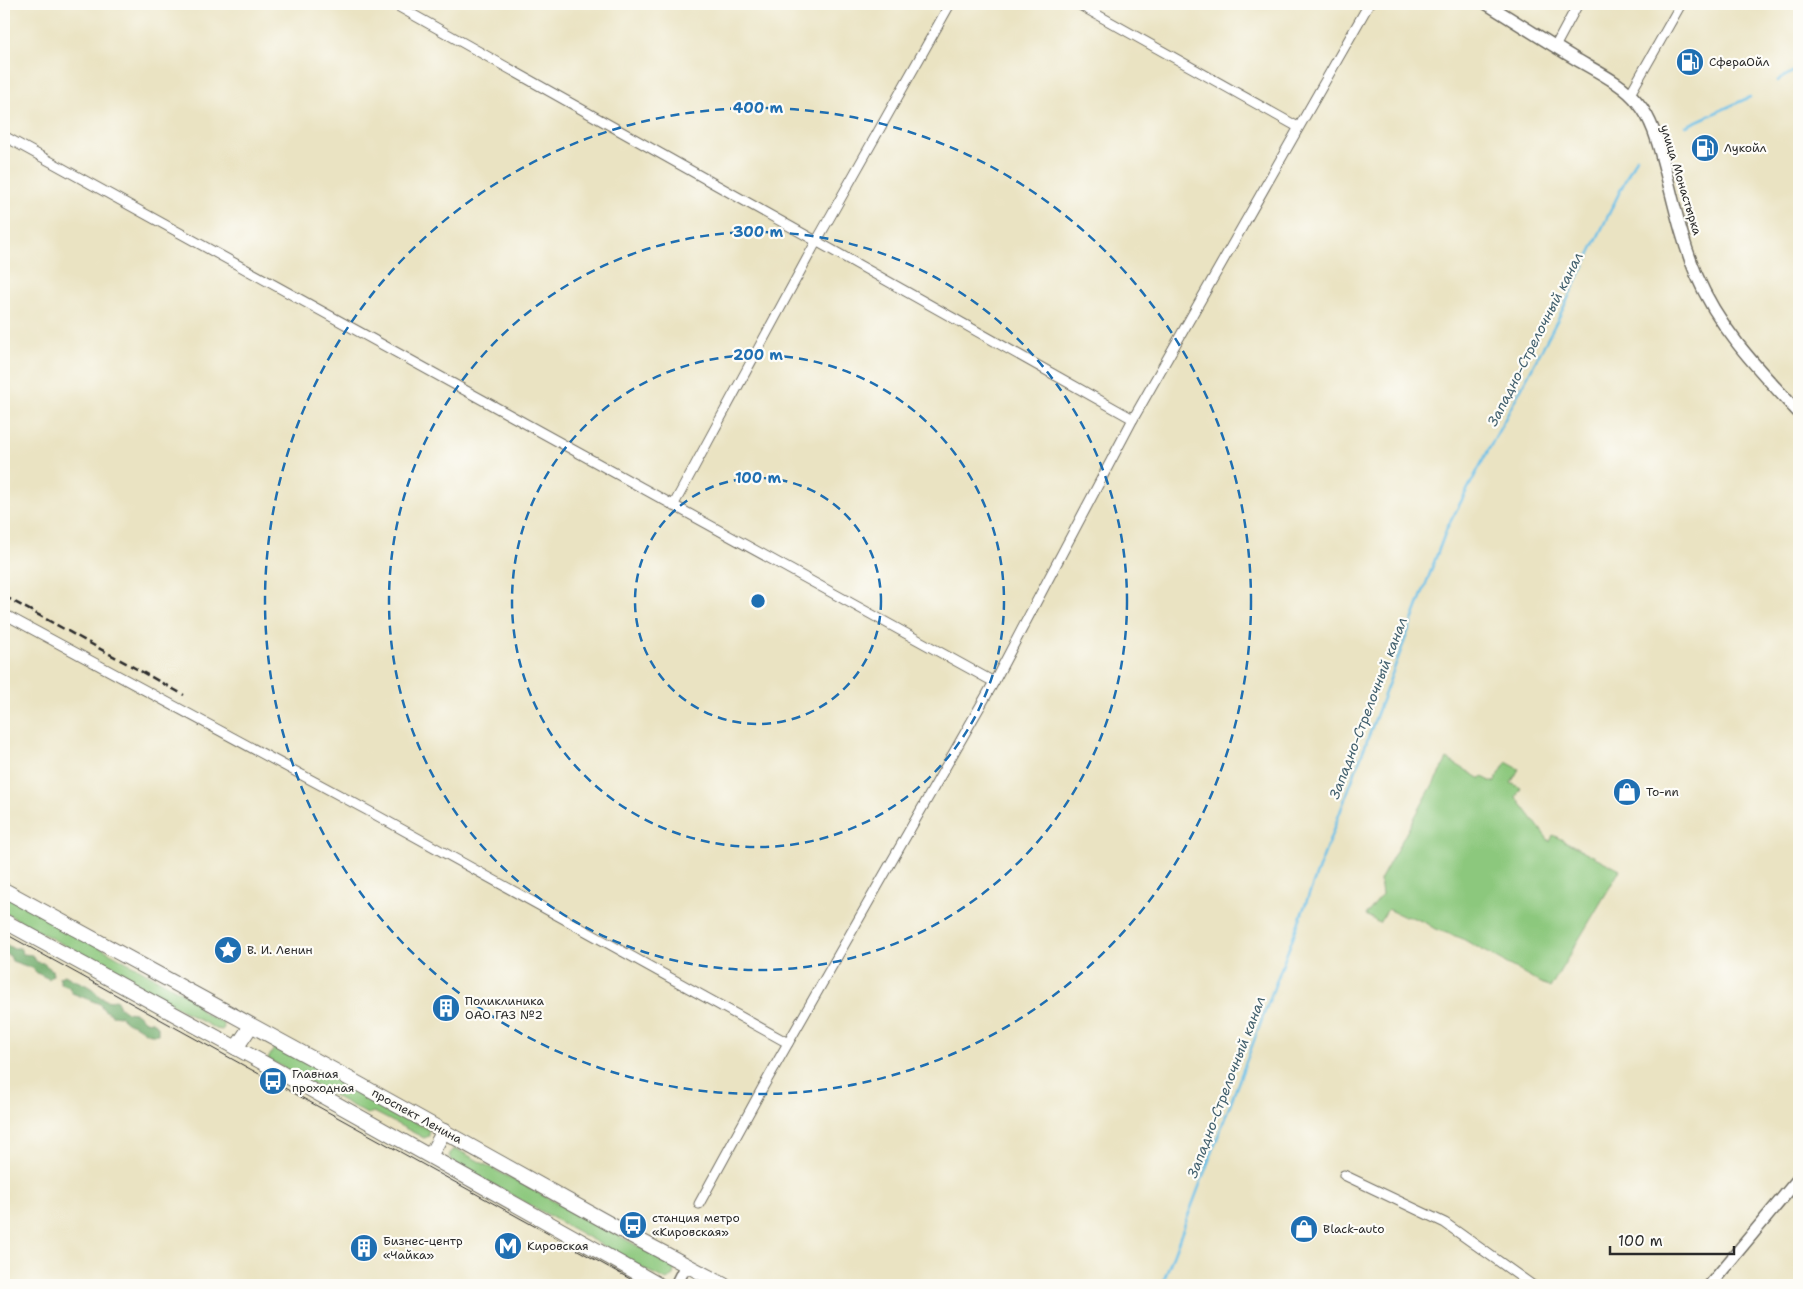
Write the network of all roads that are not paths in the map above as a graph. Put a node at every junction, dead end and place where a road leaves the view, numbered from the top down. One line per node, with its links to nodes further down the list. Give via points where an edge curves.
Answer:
1 (394, 4): 12 (street)
2 (950, 4): 12 (street)
3 (1078, 4): 10 (street)
4 (1369, 4): 10 (street)
5 (1487, 4): 8 (street, улица Монастырка)
6 (1578, 4): 8 (street)
7 (1681, 4): 9 (street)
8 (1555, 47): 9 (street, улица Монастырка)
9 (1630, 94): 13 (street, улица Монастырка, via 1646,115 1659,149 1689,255 1705,292 1740,347)
10 (1298, 127): 14 (street)
11 (4, 136): 15 (street)
12 (816, 242): 14 (street); 15 (street)
13 (1799, 413)
14 (1133, 419): 17 (street)
15 (673, 506): 17 (street)
16 (4, 614): 21 (street)
17 (994, 682): 21 (street)
18 (4, 890): 20 (main road, проспект Ленина)
19 (4, 921): 22 (main road)
20 (251, 1026): 22 (main road); 23 (main road, проспект Ленина)
21 (788, 1043): 27 (street)
22 (236, 1048): 24 (main road)
23 (444, 1131): 24 (main road); 28 (main road, проспект Ленина)
24 (430, 1156): 29 (main road)
25 (1344, 1174): 32 (street, via 1445,1223)
26 (1799, 1178): 33 (street)
27 (699, 1204)
28 (686, 1265): 30 (street); 31 (main road, проспект Ленина)
29 (659, 1285)
30 (676, 1285)
31 (724, 1285)
32 (1532, 1285)
33 (1710, 1285)

